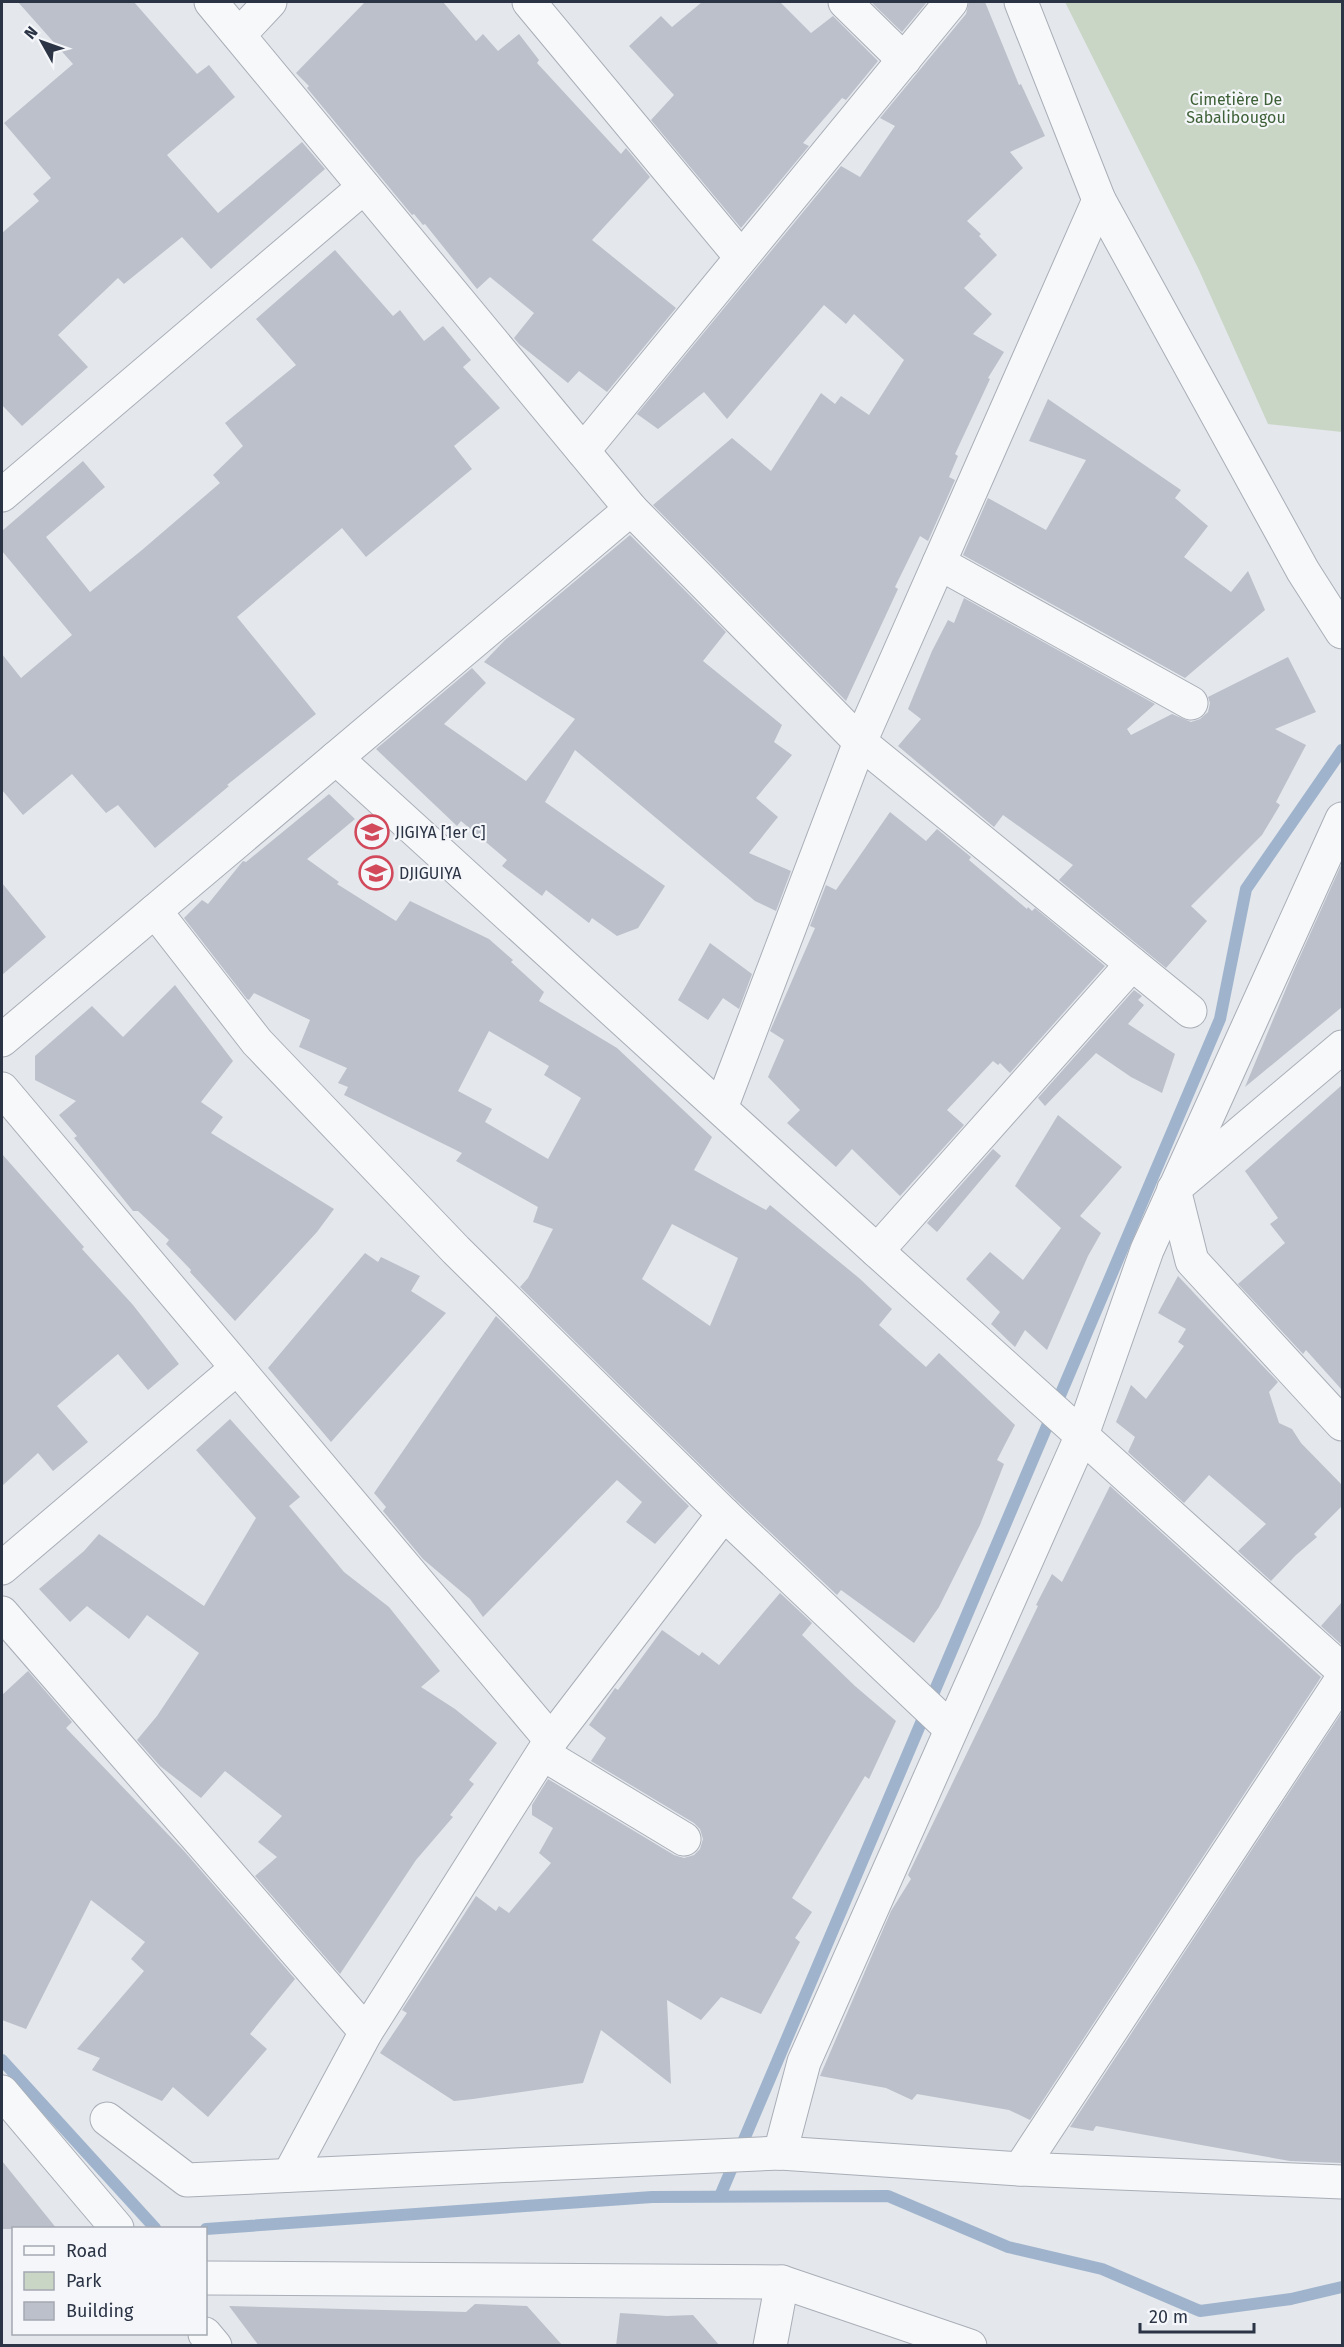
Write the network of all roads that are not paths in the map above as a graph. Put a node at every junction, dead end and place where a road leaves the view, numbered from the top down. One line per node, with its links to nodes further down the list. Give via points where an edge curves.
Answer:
1 (211, 2): 7 (street)
2 (270, 2): 7 (street)
3 (529, 2): 11 (street)
4 (845, 2): 8 (street)
5 (951, 2): 8 (street)
6 (1022, 2): 10 (street)
7 (239, 36): 9 (street)
8 (904, 60): 11 (street)
9 (364, 187): 12 (street); 13 (street)
10 (1099, 200): 15 (street); 16 (street, via 1303,571)
11 (741, 257): 12 (street)
12 (583, 451): 14 (street)
13 (2, 495)
14 (631, 509): 18 (street); 19 (street)
15 (939, 563): 17 (street); 18 (street)
16 (1342, 632)
17 (1191, 704)
18 (860, 742): 22 (street); 27 (street)
19 (336, 758): 21 (street); 27 (street)
20 (1342, 819): 28 (street)
21 (155, 911): 24 (street); 33 (street, via 257,1042 456,1250)
22 (1132, 964): 23 (street); 29 (street)
23 (1190, 1011)
24 (2, 1040)
25 (1342, 1047): 28 (street)
26 (2, 1089): 30 (street)
27 (721, 1108): 29 (street)
28 (1174, 1189): 31 (street, via 1192,1261); 32 (street)
29 (877, 1251): 32 (street)
30 (237, 1368): 34 (street); 39 (street)
31 (1337, 1408)
32 (1082, 1435): 36 (street); 38 (street)
33 (724, 1514): 38 (street); 39 (street)
34 (2, 1568)
35 (2, 1613): 41 (street)
36 (1342, 1670)
37 (1342, 1679): 45 (street)
38 (951, 1729): 44 (street, via 804,2062)
39 (547, 1747): 40 (street); 41 (street)
40 (684, 1839)
41 (366, 2032): 46 (street)
42 (2, 2092): 48 (street)
43 (107, 2120): 46 (street, via 187,2180)
44 (780, 2153): 45 (street); 46 (street)
45 (1020, 2169): 47 (street)
46 (289, 2175)
47 (1342, 2182)
48 (115, 2227)
49 (207, 2278): 50 (street)
50 (782, 2282): 51 (street); 52 (street)
51 (770, 2346)
52 (970, 2346)

